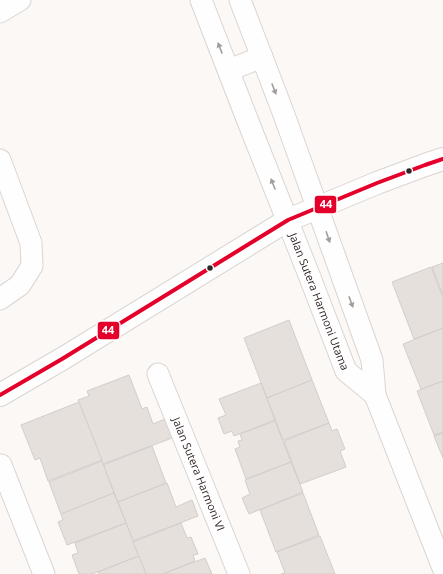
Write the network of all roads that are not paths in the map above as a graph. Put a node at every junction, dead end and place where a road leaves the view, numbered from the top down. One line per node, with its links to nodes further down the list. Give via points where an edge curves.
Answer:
1 (20, 0): 4 (street)
2 (201, 0): 6 (street, Jalan Sutera Harmoni Utama, one-way to 2)
3 (240, 0): 5 (street, Jalan Sutera Harmoni Utama)
4 (0, 12)
5 (262, 57): 6 (street); 9 (street, Jalan Sutera Harmoni Utama, one-way to 9)
6 (229, 70): 10 (street, Jalan Sutera Harmoni Utama, one-way to 6)
7 (443, 159): 9 (street)
8 (0, 160): 11 (street, via 31,243 32,266 20,285)
9 (318, 208): 10 (street); 14 (street, Jalan Sutera Harmoni Utama, one-way to 14, via 372,360)
10 (288, 220): 13 (street); 14 (street, Jalan Sutera Harmoni Utama, via 346,371)
11 (0, 299)
12 (158, 374): 18 (street, Jalan Sutera Harmoni VI)
13 (0, 395)
14 (374, 395): 16 (street, Jalan Sutera Harmoni Utama)
15 (1, 466): 17 (street)
16 (443, 568)
17 (44, 574)
18 (239, 574)

